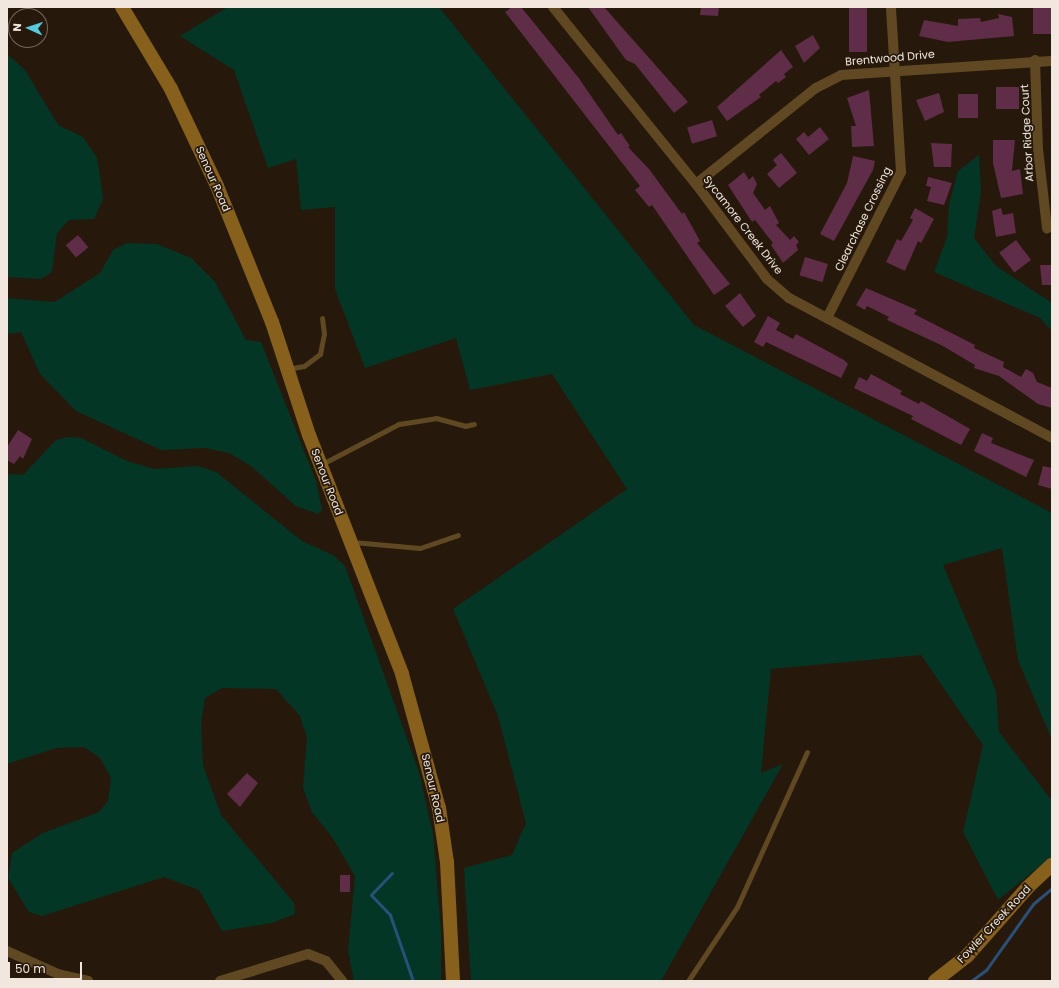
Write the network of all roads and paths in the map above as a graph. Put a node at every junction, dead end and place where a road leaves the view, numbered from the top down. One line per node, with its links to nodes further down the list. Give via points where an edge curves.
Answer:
1 (122, 7): 11 (street, Senour Road, via 171,89 217,186)
2 (553, 7): 7 (street, Sycamore Creek Drive)
3 (891, 7): 6 (street, Clearchase Crossing)
4 (1035, 60): 5 (street, Brentwood Drive); 6 (street, Brentwood Drive); 8 (street, Arbor Ridge Court, via 1038,149)
5 (1052, 61)
6 (895, 68): 7 (street, Brentwood Drive, via 856,71 830,79); 10 (street, Clearchase Crossing, via 901,172)
7 (696, 184): 10 (street, Sycamore Creek Drive, via 766,279 789,298)
8 (1047, 228)
9 (322, 318): 11 (lane, via 324,334 320,354 304,366)
10 (827, 318): 13 (street, Sycamore Creek Drive)
11 (287, 369): 14 (street, Senour Road)
12 (474, 424): 14 (lane, via 465,426 436,418 399,424)
13 (1052, 438)
14 (321, 465): 16 (street, Senour Road)
15 (458, 535): 16 (lane, via 420,548)
16 (350, 542): 23 (street, Senour Road, via 402,674 432,779 447,862)
17 (807, 752): 24 (lane, via 737,907)
18 (1052, 866): 25 (street, Fowler Creek Road, via 1028,887 967,956)
19 (7, 951): 20 (street, via 58,974)
20 (88, 981)
21 (220, 981): 22 (street, via 308,954 326,961)
22 (342, 981)
23 (453, 981)
24 (688, 981)
25 (935, 981)

